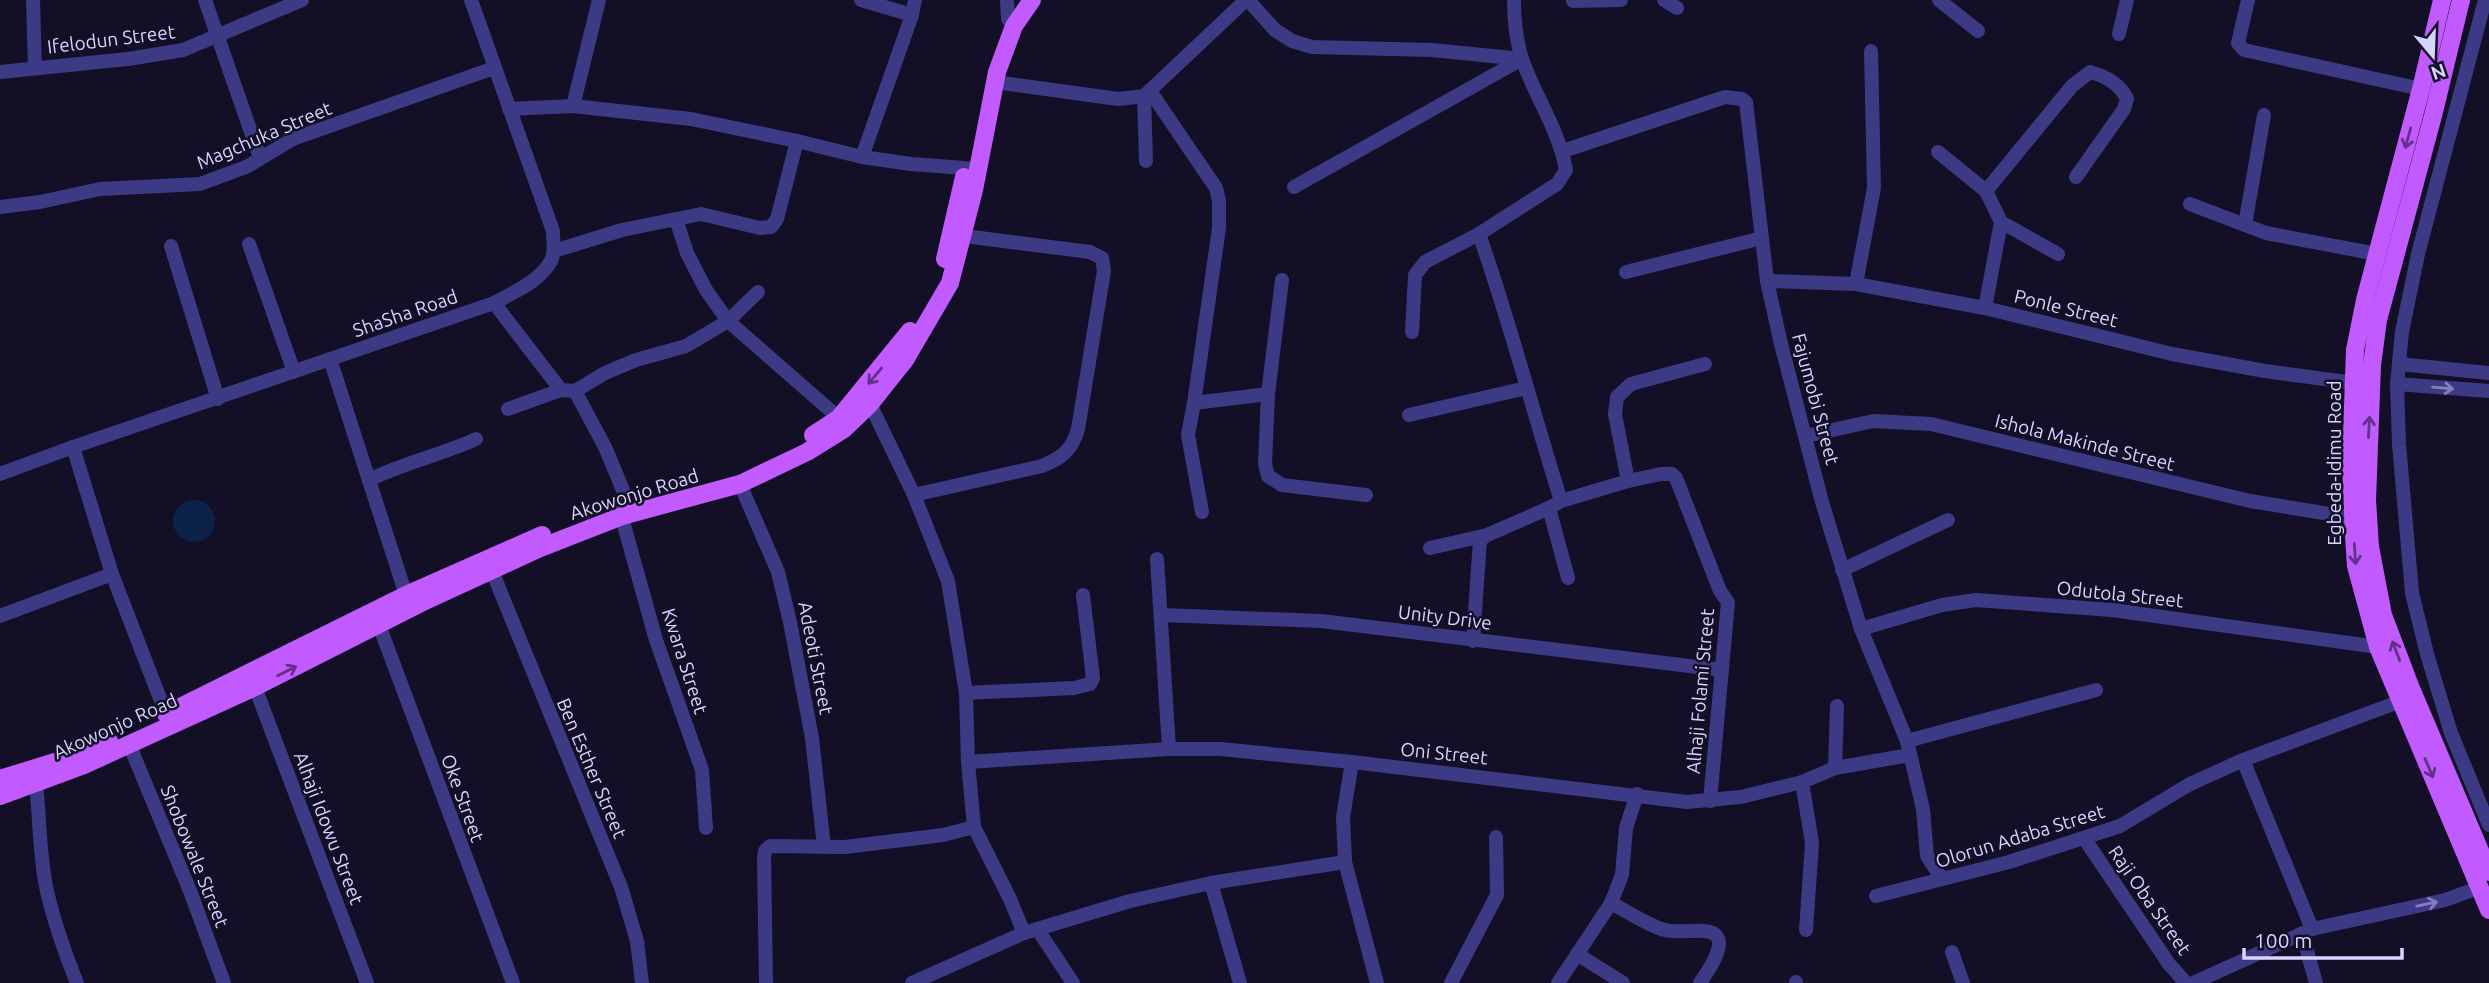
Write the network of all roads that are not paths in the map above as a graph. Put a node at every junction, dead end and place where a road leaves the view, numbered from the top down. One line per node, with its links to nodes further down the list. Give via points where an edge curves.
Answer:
1 (33, 0): 30 (street)
2 (205, 0): 27 (street)
3 (302, 0): 27 (street, Ifelodun Street)
4 (471, 0): 31 (street)
5 (599, 0): 37 (street)
6 (861, 0): 23 (street)
7 (915, 0): 23 (street)
8 (1007, 0): 24 (street)
9 (1022, 0): 24 (main road, Akowonjo Road)
10 (1032, 0): 24 (main road, Akowonjo Road)
11 (1247, 0): 29 (street, via 1275,30 1312,47); 35 (street)
12 (1514, 0): 29 (street)
13 (1621, 0): 21 (street)
14 (1664, 0): 22 (street)
15 (1940, 0): 25 (street)
16 (2127, 0): 26 (street)
17 (2248, 0): 34 (street, via 2238,43 2244,50)
18 (2442, 0): 34 (main road, Egbeda-Idimu Road)
19 (2461, 0): 34 (main road, Egbeda-Idimu Road)
20 (2485, 0): 36 (street)
21 (1573, 1)
22 (1677, 8)
23 (912, 15): 43 (street)
24 (1011, 22): 33 (main road, Akowonjo Road); 46 (main road, Akowonjo Road, via 993,48 984,77)
25 (1978, 31)
26 (2119, 34)
27 (218, 36): 30 (street, Ifelodun Street, via 168,53); 44 (street)
28 (1871, 51): 66 (street, via 1874,188)
29 (1522, 58): 41 (street); 48 (street)
30 (35, 68): 32 (street, Ifelodun Street)
31 (494, 68): 38 (street); 44 (street, Magchuka Street, via 293,139)
32 (0, 72)
33 (995, 82): 35 (street, via 1118,99); 46 (main road, Akowonjo Road, via 986,131)
34 (2429, 90): 36 (street); 62 (main road, Egbeda-Idimu Road, one-way to 62); 146 (main road, Egbeda-Idimu Road, one-way to 34, via 2382,615 2370,547 2367,500 2372,365)
35 (1147, 93): 45 (street); 84 (street, via 1216,188 1219,201)
36 (2458, 97): 74 (street, via 2418,254)
37 (573, 106): 38 (street); 40 (street, via 691,119)
38 (509, 110): 60 (street, via 553,231)
39 (2264, 115): 54 (street)
40 (797, 141): 43 (street); 52 (street, via 771,227 701,214)
41 (1563, 151): 55 (street, via 1566,170 1557,184); 57 (street, Fajumobi Street, via 1725,97 1742,99 1749,115)
42 (1938, 152): 49 (street)
43 (862, 157): 46 (street)
44 (260, 158): 51 (street, Magchuka Street, via 200,184 100,189)
45 (1146, 161)
46 (971, 169): 56 (main road, Akowonjo Road); 88 (main road, Akowonjo Road, one-way to 88, via 939,280 925,309)
47 (2076, 177): 49 (street, via 2127,99 2123,90 2090,72 2072,86)
48 (1294, 187)
49 (1986, 191): 53 (street)
50 (2190, 204): 54 (street)
51 (0, 207)
52 (676, 219): 60 (street); 70 (street, via 693,266)
53 (2001, 222): 61 (street); 69 (street)
54 (2245, 225): 62 (street)
55 (1479, 234): 71 (street, via 1425,262 1415,275); 79 (street)
56 (964, 236): 85 (main road, Akowonjo Road, via 950,283 928,323); 96 (street, via 1090,252 1102,258 1104,271 1078,429 1068,452 1042,466)
57 (1762, 238): 63 (street); 65 (street, Fajumobi Street)
58 (249, 244): 75 (street)
59 (171, 246): 83 (street)
60 (554, 251): 68 (street, ShaSha Road, via 536,278)
61 (2058, 254)
62 (2377, 254): 77 (main road, Egbeda-Idimu Road, via 2355,350)
63 (1626, 272)
64 (1282, 281): 82 (street)
65 (1767, 281): 66 (street, Ponle Street); 89 (street, Fajumobi Street)
66 (1856, 284): 69 (street, Ponle Street)
67 (758, 292): 70 (street)
68 (494, 303): 72 (street, ShaSha Road); 80 (street, Kwara Street)
69 (1985, 308): 77 (street, Ponle Street, via 2172,354)
70 (728, 321): 80 (street, via 686,346 636,360); 88 (street)
71 (1412, 332)
72 (330, 359): 75 (street, ShaSha Road); 93 (street)
73 (1705, 364): 94 (street, via 1631,384 1617,397 1615,414)
74 (2399, 364): 76 (street); 78 (street)
75 (294, 372): 83 (street, ShaSha Road)
76 (2489, 373)
77 (2354, 383): 101 (main road, Egbeda-Idimu Road)
78 (2397, 384): 81 (street, one-way to 81); 138 (street, via 2412,593 2451,733)
79 (1526, 388): 87 (street); 98 (street)
80 (568, 391): 86 (street); 99 (street, Kwara Street, via 605,446)
81 (2489, 391)
82 (1268, 394): 84 (street); 97 (street, via 1268,477 1282,485)
83 (218, 399): 91 (street, ShaSha Road)
84 (1194, 403): 100 (street, via 1188,435)
85 (870, 404): 95 (main road, Akowonjo Road, via 844,429 807,452); 96 (street)
86 (508, 409)
87 (1409, 415)
88 (839, 418): 99 (main road, Akowonjo Road, via 735,474)
89 (1806, 436): 101 (street, Ishola Makinde Street, via 1873,421 1931,424 2250,501); 106 (street, Fajumobi Street)
90 (476, 439): 93 (street)
91 (73, 447): 92 (street, ShaSha Road); 108 (street)
92 (0, 474)
93 (369, 480): 111 (street)
94 (1628, 481): 98 (street, Alhaji Folami Street); 119 (street, Alhaji Folami Street, via 1661,474 1676,478 1728,602)
95 (740, 484): 99 (main road, Akowonjo Road); 143 (street, Adeoti Street, via 778,572 790,622 812,738)
96 (914, 495): 122 (street, via 948,581)
97 (1366, 495)
98 (1555, 505): 103 (street, Alhaji Folami Street); 109 (street)
99 (626, 510): 107 (main road, Akowonjo Road); 111 (main road, Akowonjo Road, via 591,515); 140 (street, Kwara Street, via 656,640 702,770)
100 (1202, 512)
101 (2354, 518): 118 (main road, Egbeda-Idimu Road, one-way to 118, via 2356,566)
102 (1948, 520): 106 (street)
103 (1487, 536): 104 (street, Alhaji Folami Street); 117 (street, via 1480,540)
104 (1430, 548)
105 (1157, 559): 112 (street)
106 (1842, 570): 116 (street, Fajumobi Street)
107 (492, 571): 114 (main road, Akowonjo Road); 160 (street, Ben Esther Street, via 621,887 637,941)
108 (112, 574): 113 (street); 125 (street)
109 (1569, 578)
110 (1083, 594): 122 (street, via 1090,684)
111 (406, 595): 115 (main road, Akowonjo Road)
112 (1162, 615): 117 (street, Unity Drive, via 1321,621); 128 (street)
113 (0, 616)
114 (379, 625): 115 (main road, Akowonjo Road); 159 (street, Oke Street)
115 (361, 626): 120 (main road, Akowonjo Road, one-way to 115); 125 (main road, Akowonjo Road)
116 (1861, 629): 118 (street, Odutola Street, via 1976,600 2112,610); 127 (street, Fajumobi Street)
117 (1473, 641): 119 (street, Unity Drive)
118 (2378, 647): 123 (main road, Egbeda-Idimu Road)
119 (1722, 670): 137 (street, Alhaji Folami Street)
120 (255, 687): 126 (main road, Akowonjo Road); 158 (street, Alhaji Idowu Street)
121 (2096, 690): 127 (street, Oni Street)
122 (966, 693): 130 (street)
123 (2401, 701): 129 (street, Olorun Adaba Street); 146 (main road, Egbeda-Idimu Road, one-way to 146)
124 (1837, 706): 132 (street)
125 (166, 714): 133 (main road, Akowonjo Road)
126 (130, 744): 133 (main road, Akowonjo Road, via 84,765); 157 (street, Shobowale Street)
127 (1908, 748): 132 (street, Oni Street); 145 (street, Fajumobi Street, via 1923,809 1927,856)
128 (1169, 750): 130 (street, Oni Street); 131 (street, Oni Street)
129 (2243, 761): 142 (street, Olorun Adaba Street, via 2190,784 2120,825); 152 (street)
130 (968, 762): 139 (street)
131 (1352, 762): 135 (street, Oni Street); 144 (street, via 1343,817)
132 (1835, 768): 134 (street, Oni Street)
133 (19, 781): 136 (main road, Akowonjo Road); 156 (street)
134 (1802, 782): 137 (street, Oni Street); 151 (street, via 1812,843)
135 (1637, 794): 137 (street, Oni Street, via 1661,800); 149 (street, via 1626,828 1622,875)
136 (0, 796)
137 (1710, 801)
138 (2489, 825)
139 (974, 827): 143 (street, via 943,835); 153 (street)
140 (706, 828)
141 (1496, 837): 166 (street, via 1497,895)
142 (2084, 838): 145 (street, Olorun Adaba Street); 171 (street, Raji Oba Street)
143 (824, 847): 161 (street, via 770,846 765,851)
144 (1345, 862): 147 (street); 165 (street)
145 (1942, 879): 148 (street, Olorun Adaba Street)
146 (2485, 880): 150 (main road, Egbeda-Idimu Road); 152 (street, one-way to 146, via 2445,900)
147 (1211, 883): 153 (street, via 1130,901); 164 (street)
148 (1876, 896)
149 (1611, 903): 155 (street); 169 (street, via 1665,930 1708,930 1717,938 1718,956)
150 (2489, 910)
151 (1807, 930)
152 (2307, 931): 172 (street); 173 (street)
153 (1031, 932): 162 (street); 163 (street)
154 (1952, 952): 170 (street)
155 (1577, 954): 167 (street); 168 (street)
156 (76, 983)
157 (224, 983)
158 (367, 983)
159 (513, 983)
160 (642, 983)
161 (766, 983)
162 (912, 983)
163 (1073, 983)
164 (1240, 983)
165 (1377, 983)
166 (1451, 983)
167 (1558, 983)
168 (1623, 983)
169 (1700, 983)
170 (1963, 983)
171 (2186, 983)
172 (2193, 983)
173 (2316, 983)

